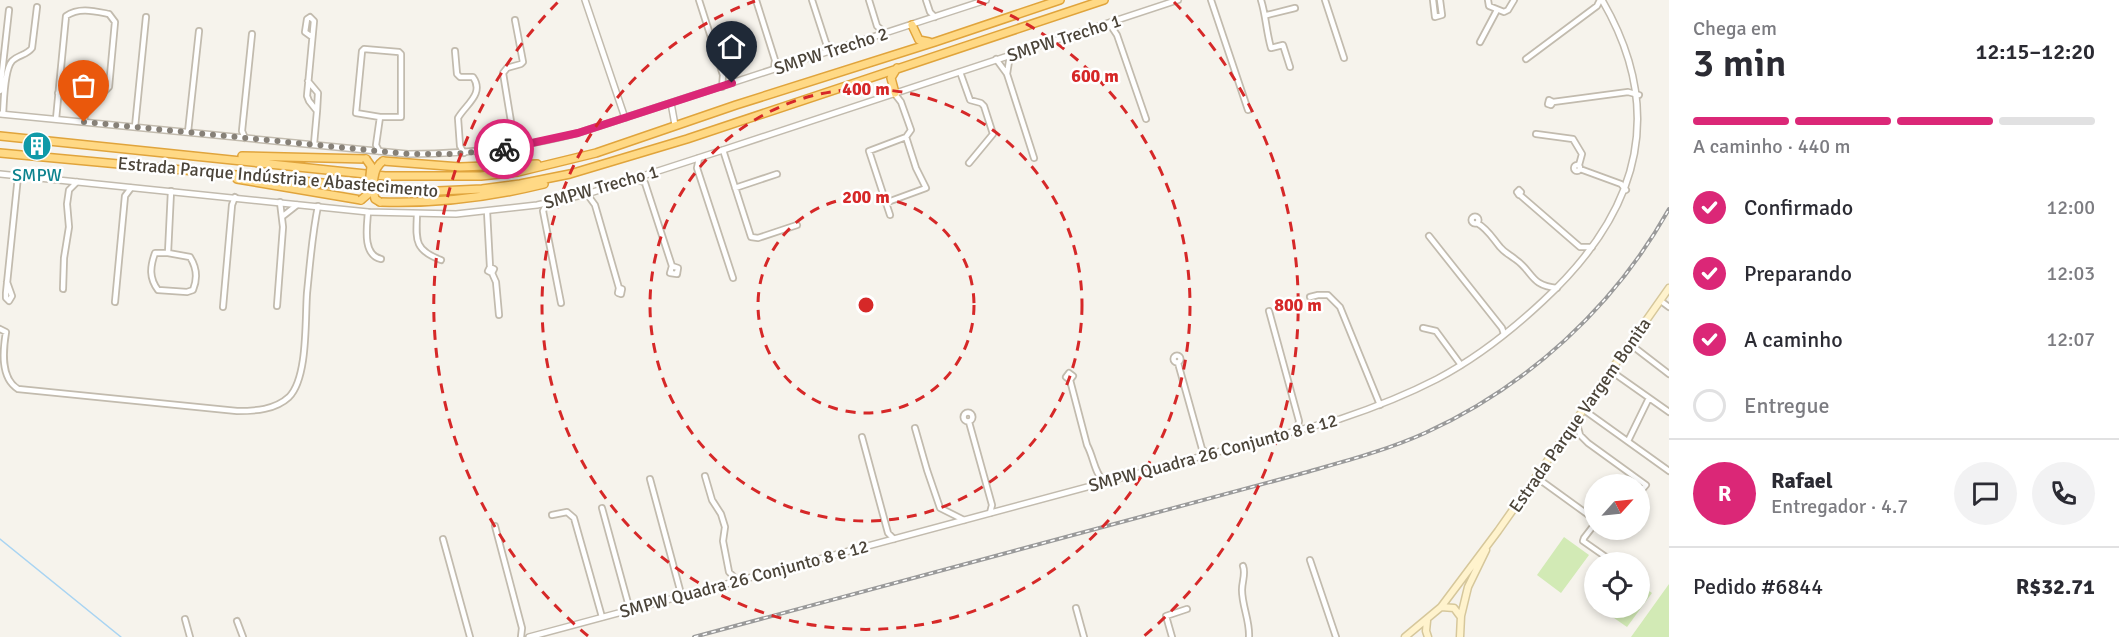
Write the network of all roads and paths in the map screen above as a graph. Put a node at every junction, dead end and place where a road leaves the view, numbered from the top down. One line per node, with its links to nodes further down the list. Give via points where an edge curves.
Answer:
1 (585, 0): 77 (street)
2 (699, 0): 57 (street)
3 (756, 0): 49 (street)
4 (812, 0): 41 (street)
5 (869, 0): 31 (street)
6 (926, 0): 23 (street)
7 (986, 0): 26 (street, SMPW Trecho 2)
8 (1060, 0): 39 (highway, Estrada Parque Indústria e Abastecimento)
9 (1104, 0): 52 (highway, Estrada Parque Indústria e Abastecimento)
10 (1179, 0): 29 (street, SMPW Trecho 1)
11 (1211, 0): 73 (street)
12 (1261, 0): 24 (street)
13 (1324, 0): 47 (street)
14 (1433, 0): 15 (street, via 1435,17 1442,15)
15 (1440, 0)
16 (1488, 0): 22 (street, via 1488,5)
17 (1514, 0): 22 (street, via 1507,12)
18 (1602, 2): 48 (street); 61 (street, SMPW Quadra 26 Conjunto 8 e 12, via 1627,45)
19 (37, 7): 75 (street, via 32,48 8,69)
20 (1295, 8): 24 (street)
21 (9, 10): 64 (street)
22 (1497, 10): 40 (street)
23 (930, 12): 26 (street); 28 (street)
24 (1267, 15): 53 (street, via 1264,25 1271,48 1283,45)
25 (146, 17): 82 (street)
26 (935, 17): 28 (street, SMPW Trecho 2)
27 (515, 20): 93 (street, via 523,62 503,73)
28 (927, 20): 32 (street, SMPW Trecho 2)
29 (1116, 21): 30 (street, SMPW Trecho 1); 34 (street)
30 (1109, 23): 34 (street); 46 (street, SMPW Trecho 1)
31 (877, 26): 35 (street); 38 (street)
32 (911, 26): 35 (street, SMPW Trecho 2); 39 (highway, via 918,40); 44 (highway, via 914,40)
33 (199, 31): 84 (street)
34 (1116, 32): 78 (street)
35 (885, 33): 38 (street, SMPW Trecho 2)
36 (252, 34): 83 (street)
37 (312, 37): 59 (street)
38 (873, 37): 42 (street, SMPW Trecho 2)
39 (935, 42): 44 (highway, Estrada Parque Indústria e Abastecimento)
40 (1480, 42)
41 (826, 43): 42 (street); 45 (street)
42 (832, 50): 45 (street, SMPW Trecho 2)
43 (455, 51): 92 (street, via 457,74 473,77 477,85 476,94 458,118)
44 (903, 52): 81 (highway, Estrada Parque Indústria e Abastecimento)
45 (826, 53): 51 (street, SMPW Trecho 2)
46 (1010, 55): 50 (street, SMPW Trecho 1); 56 (street)
47 (1344, 58)
48 (1526, 59)
49 (775, 60): 51 (street); 54 (street)
50 (996, 60): 55 (street, SMPW Trecho 1); 56 (street)
51 (782, 67): 54 (street, SMPW Trecho 2)
52 (898, 67): 58 (highway, Estrada Parque Indústria e Abastecimento); 67 (highway, via 891,78)
53 (1290, 67)
54 (774, 69): 60 (street, SMPW Trecho 2)
55 (960, 72): 63 (street, SMPW Trecho 1); 104 (street, via 969,99 983,104 993,132)
56 (1007, 74): 102 (street)
57 (723, 75): 60 (street); 62 (street)
58 (874, 75): 67 (highway, via 887,79); 110 (highway, Estrada Parque Indústria e Abastecimento)
59 (308, 81): 74 (street, via 307,98); 74 (street, via 318,93)
60 (732, 83): 62 (street, SMPW Trecho 2)
61 (1638, 84): 65 (street); 68 (street, SMPW Quadra 26 Conjunto 8 e 12)
62 (722, 87): 72 (street, SMPW Trecho 2)
63 (906, 90): 67 (street, SMPW Trecho 1); 70 (street)
64 (0, 92)
65 (1628, 92): 68 (street); 71 (street)
66 (58, 93): 69 (street); 69 (street, via 66,16 92,10 109,14 115,22 109,87 102,94); 79 (street)
67 (894, 93): 70 (street); 94 (street, SMPW Trecho 1)
68 (1639, 95): 115 (street, SMPW Quadra 26 Conjunto 8 e 12, via 1638,147)
69 (87, 96): 80 (street)
70 (901, 102): 88 (street, via 911,132)
71 (1553, 102)
72 (671, 103): 77 (street, SMPW Trecho 2); 81 (street)
73 (1248, 110)
74 (317, 111): 90 (street)
75 (2, 114): 79 (street, SMPW Trecho 2)
76 (380, 117): 76 (street, via 402,116 402,56 399,52 364,49 356,112); 91 (street)
77 (625, 118): 93 (street, SMPW Trecho 2)
78 (1146, 118)
79 (56, 119): 80 (street, SMPW Trecho 2)
80 (84, 122): 82 (street, SMPW Trecho 2)
81 (675, 125): 105 (highway, Estrada Parque Indústria e Abastecimento)
82 (135, 127): 84 (street, SMPW Trecho 2)
83 (242, 131): 87 (street); 89 (street)
84 (188, 132): 87 (street, SMPW Trecho 2)
85 (1536, 134): 118 (street, via 1573,139 1582,155 1579,167)
86 (0, 136): 100 (highway, Estrada Parque Indústria e Abastecimento)
87 (237, 137): 89 (street, SMPW Trecho 2)
88 (906, 137): 131 (street, via 869,151); 131 (street, via 926,188)
89 (245, 138): 90 (street, SMPW Trecho 2)
90 (314, 144): 95 (street, SMPW Trecho 2)
91 (376, 145): 95 (street); 96 (street)
92 (460, 146): 98 (street); 99 (street)
93 (517, 147): 98 (street, SMPW Trecho 2)
94 (723, 150): 101 (street, SMPW Trecho 1); 121 (street)
95 (372, 151): 96 (street, SMPW Trecho 2)
96 (379, 152): 99 (street, SMPW Trecho 2)
97 (0, 153): 109 (highway, Estrada Parque Indústria e Abastecimento)
98 (464, 153): 99 (street, SMPW Trecho 2)
99 (457, 154)
100 (210, 156): 105 (highway, Estrada Parque Indústria e Abastecimento, via 385,176 481,176); 109 (highway, bridge, via 366,159 371,166 368,194 361,200)
101 (699, 158): 103 (street, SMPW Trecho 1); 106 (street)
102 (1034, 158)
103 (689, 161): 106 (street); 107 (street, SMPW Trecho 1)
104 (969, 163)
105 (549, 165): 110 (highway, bridge, via 460,167 382,161 376,168 373,189 380,202 433,201 501,194)
106 (696, 166): 151 (street)
107 (651, 173): 113 (street, SMPW Trecho 1); 117 (street)
108 (0, 174): 112 (street, SMPW Trecho 1)
109 (208, 174): 110 (highway, Estrada Parque Indústria e Abastecimento, via 438,191 520,184)
110 (570, 174)
111 (777, 174): 121 (street)
112 (18, 176): 114 (street, SMPW Trecho 1); 152 (street)
113 (635, 178): 117 (street); 123 (street, SMPW Trecho 1)
114 (59, 180): 116 (street, SMPW Trecho 1); 122 (street)
115 (1630, 181): 118 (street); 124 (street, SMPW Quadra 26 Conjunto 8 e 12)
116 (76, 183): 119 (street, SMPW Trecho 1); 122 (street)
117 (645, 183): 150 (street)
118 (1621, 184): 124 (street)
119 (120, 187): 120 (street, SMPW Trecho 1); 128 (street)
120 (131, 188): 125 (street, SMPW Trecho 1); 128 (street)
121 (735, 188): 144 (street, via 752,237)
122 (69, 190): 156 (street)
123 (599, 190): 126 (street, SMPW Trecho 1); 135 (street)
124 (1626, 190): 146 (street, SMPW Quadra 26 Conjunto 8 e 12)
125 (171, 191): 129 (street, SMPW Trecho 1); 147 (street)
126 (587, 194): 132 (street, SMPW Trecho 1); 135 (street)
127 (1520, 195): 146 (street, via 1580,247)
128 (125, 196): 159 (street)
129 (232, 197): 130 (street, SMPW Trecho 1); 162 (street)
130 (279, 202): 133 (street, SMPW Trecho 1); 142 (street)
131 (885, 202): 141 (street)
132 (546, 203): 134 (street, SMPW Trecho 1); 137 (street)
133 (297, 205): 136 (street, SMPW Trecho 1); 142 (street)
134 (537, 205): 137 (street); 139 (street, SMPW Trecho 1)
135 (596, 205): 153 (street)
136 (318, 206): 138 (street, SMPW Trecho 1); 167 (street, via 301,369 290,396 276,406 237,411 18,389 11,383 2,360 6,332)
137 (543, 211): 160 (street)
138 (368, 212): 140 (street, SMPW Trecho 1); 148 (street, via 367,241 372,255)
139 (487, 212): 140 (street, SMPW Trecho 1); 165 (street)
140 (417, 214): 149 (street, via 416,237 420,246 427,255)
141 (890, 215)
142 (283, 216): 161 (street)
143 (1478, 223): 154 (street, via 1531,276 1543,285)
144 (797, 225)
145 (1429, 236): 168 (street)
146 (1592, 247): 154 (street, SMPW Quadra 26 Conjunto 8 e 12)
147 (168, 252): 147 (street, via 154,253 150,265 155,287 166,292 193,290 196,273 190,256)
148 (381, 259)
149 (441, 260)
150 (672, 266)
151 (733, 278)
152 (7, 282)
153 (619, 288)
154 (1557, 288): 168 (street, SMPW Quadra 26 Conjunto 8 e 12)
155 (1669, 288): 158 (main road, Estrada Parque Vargem Bonita)
156 (63, 289)
157 (1310, 297): 176 (street, via 1328,295 1340,307)
158 (1660, 301): 163 (street); 169 (main road, Estrada Parque Vargem Bonita)
159 (115, 302)
160 (561, 303)
161 (277, 306)
162 (223, 307)
163 (1669, 307)
164 (1269, 311): 180 (street)
165 (499, 315)
166 (1423, 328): 171 (street, via 1436,331)
167 (0, 329)
168 (1505, 331): 171 (street, SMPW Quadra 26 Conjunto 8 e 12)
169 (1630, 344): 172 (main road, Estrada Parque Vargem Bonita); 173 (street)
170 (1178, 363): 189 (street)
171 (1461, 365): 176 (street, SMPW Quadra 26 Conjunto 8 e 12)
172 (1611, 371): 175 (street); 177 (main road, Estrada Parque Vargem Bonita)
173 (1669, 374)
174 (1070, 380): 195 (street)
175 (1649, 398): 178 (street); 188 (street)
176 (1380, 406): 183 (street, SMPW Quadra 26 Conjunto 8 e 12)
177 (1584, 410): 179 (main road, Estrada Parque Vargem Bonita); 188 (street)
178 (1669, 412)
179 (1576, 420): 185 (main road, Estrada Parque Vargem Bonita); 186 (street)
180 (1299, 421): 183 (street); 184 (street)
181 (969, 422): 200 (street)
182 (915, 428): 206 (street, via 940,508)
183 (1306, 429): 184 (street, SMPW Quadra 26 Conjunto 8 e 12)
184 (1297, 431): 190 (street, SMPW Quadra 26 Conjunto 8 e 12)
185 (1567, 432): 186 (street); 196 (main road, Estrada Parque Vargem Bonita)
186 (1580, 435): 193 (street)
187 (862, 437): 208 (street)
188 (1628, 441): 192 (street)
189 (1202, 449): 190 (street); 191 (street)
190 (1208, 454): 191 (street, SMPW Quadra 26 Conjunto 8 e 12)
191 (1198, 457): 198 (street, SMPW Quadra 26 Conjunto 8 e 12)
192 (1669, 471)
193 (1631, 474)
194 (705, 476): 217 (street, via 725,527 723,541)
195 (1098, 476): 198 (street); 199 (street)
196 (1536, 477): 203 (street); 213 (main road, Estrada Parque Vargem Bonita)
197 (650, 479): 220 (street)
198 (1104, 482): 199 (street, SMPW Quadra 26 Conjunto 8 e 12)
199 (1095, 485): 202 (street, SMPW Quadra 26 Conjunto 8 e 12)
200 (993, 506): 202 (street); 204 (street)
201 (602, 508): 221 (street)
202 (998, 511): 204 (street, SMPW Quadra 26 Conjunto 8 e 12)
203 (1584, 512)
204 (990, 513): 206 (street, SMPW Quadra 26 Conjunto 8 e 12)
205 (552, 515): 228 (street, via 567,512 574,518)
206 (964, 520): 211 (street, SMPW Quadra 26 Conjunto 8 e 12)
207 (495, 526): 232 (street)
208 (888, 533): 211 (street); 212 (street)
209 (1584, 538): 214 (street)
210 (443, 539): 236 (street)
211 (894, 539): 212 (street, SMPW Quadra 26 Conjunto 8 e 12)
212 (886, 541): 218 (street, SMPW Quadra 26 Conjunto 8 e 12)
213 (1490, 541): 222 (main road, Estrada Parque Vargem Bonita); 227 (main road, Estrada Parque Vargem Bonita, via 1468,587)
214 (1599, 552)
215 (1310, 560): 242 (street)
216 (1243, 566): 241 (street)
217 (730, 574): 218 (street); 219 (street)
218 (738, 581): 219 (street, SMPW Quadra 26 Conjunto 8 e 12)
219 (729, 584): 220 (street, SMPW Quadra 26 Conjunto 8 e 12)
220 (681, 593): 224 (street, SMPW Quadra 26 Conjunto 8 e 12)
221 (628, 603): 224 (street); 226 (street)
222 (1441, 607): 227 (main road, via 1454,608); 230 (main road, Estrada Parque Vargem Bonita)
223 (1076, 608): 239 (street)
224 (633, 609): 226 (street, SMPW Quadra 26 Conjunto 8 e 12)
225 (1187, 609): 240 (street, via 1166,616)
226 (626, 611): 228 (street, SMPW Quadra 26 Conjunto 8 e 12)
227 (1461, 616): 233 (main road, Estrada Parque Vargem Bonita)
228 (602, 617): 238 (street, SMPW Quadra 26 Conjunto 8 e 12)
229 (185, 619): 234 (street)
230 (1427, 620): 243 (main road, Estrada Parque Vargem Bonita); 244 (main road)
231 (237, 621): 235 (street)
232 (522, 628): 237 (street); 238 (street)
233 (1461, 636)
234 (190, 637)
235 (243, 637)
236 (470, 637)
237 (521, 637)
238 (530, 637)
239 (1084, 637)
240 (1172, 637)
241 (1249, 637)
242 (1336, 637)
243 (1405, 637)
244 (1428, 637)

